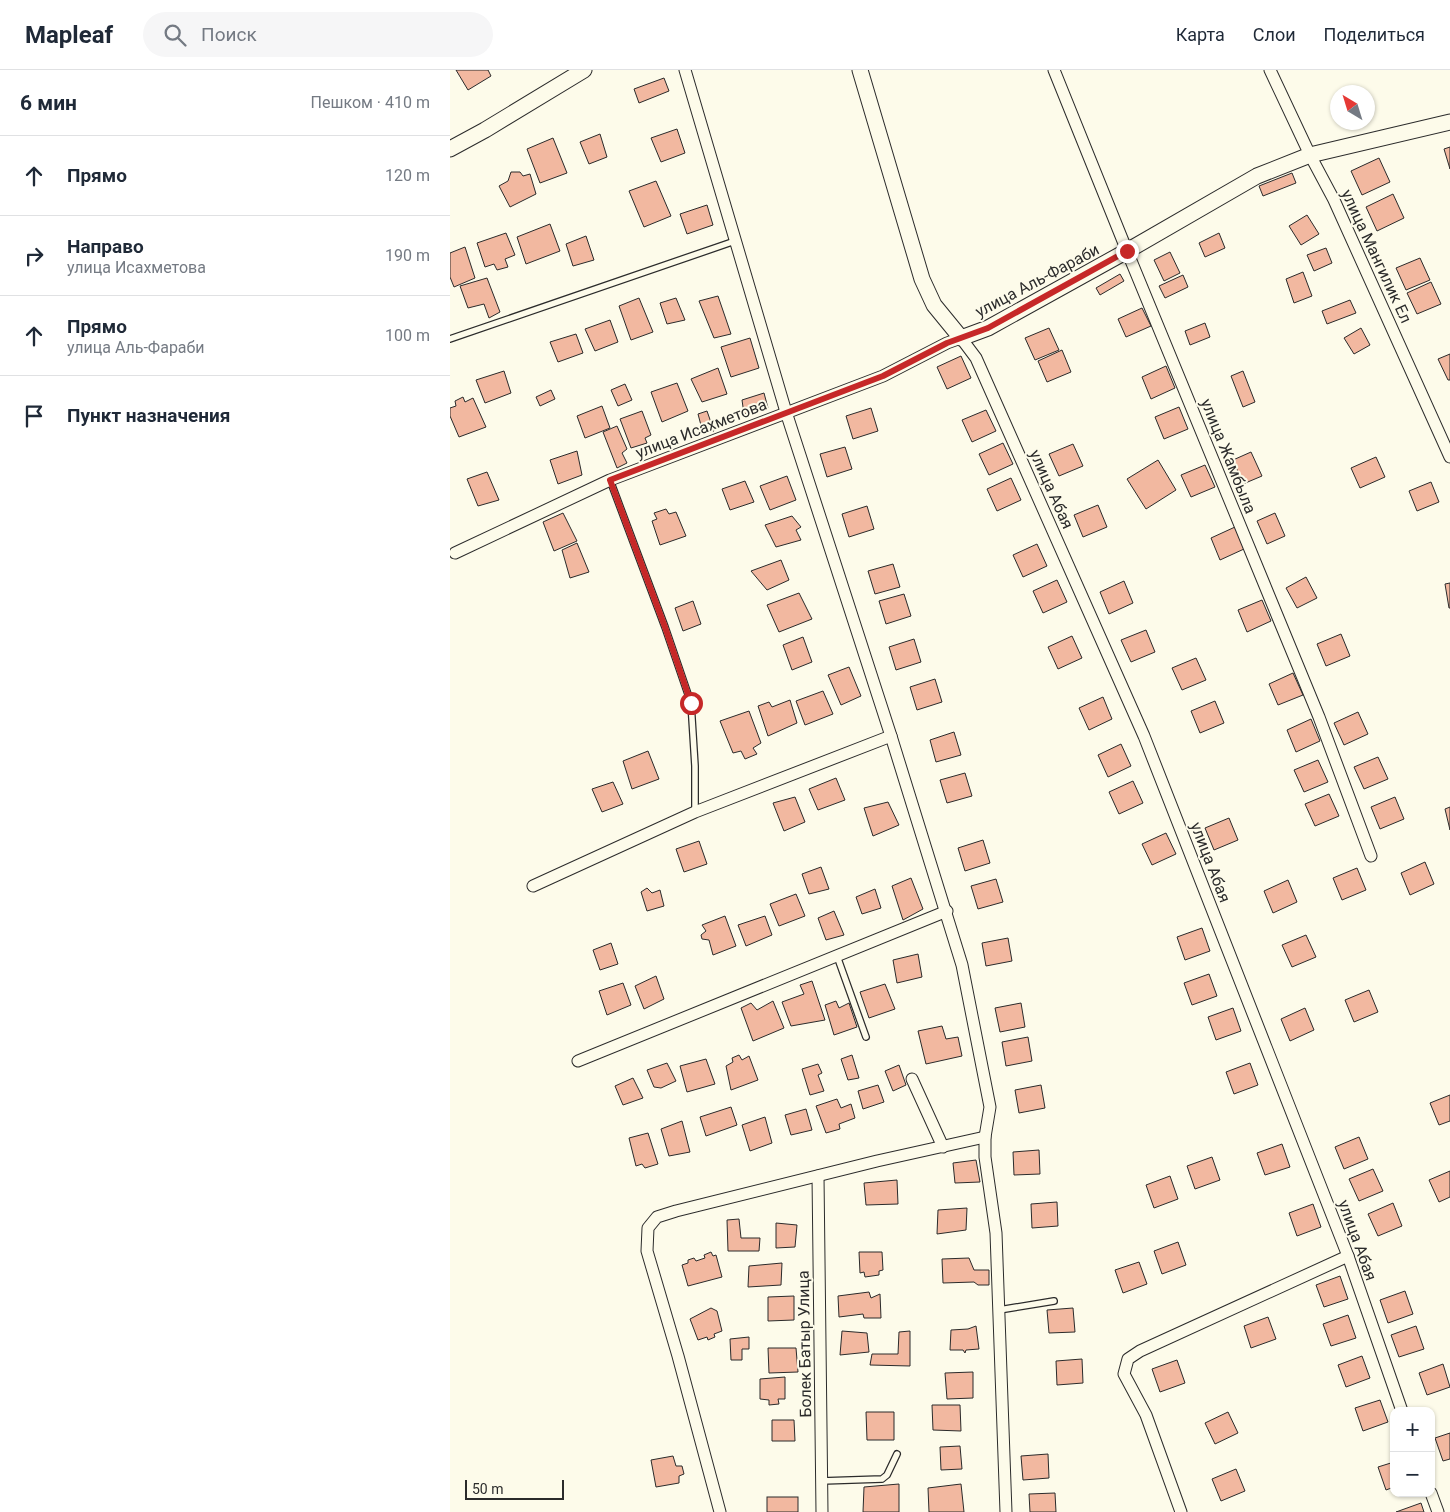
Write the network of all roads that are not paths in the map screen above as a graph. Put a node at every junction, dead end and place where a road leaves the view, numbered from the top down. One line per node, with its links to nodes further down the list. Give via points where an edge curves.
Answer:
1 (584, 70): 7 (street)
2 (685, 70): 9 (street)
3 (860, 70): 11 (street, via 922,279 934,305)
4 (1054, 70): 10 (street, улица Жамбыла)
5 (1270, 70): 8 (street, улица Мангилик Ел)
6 (1450, 122): 8 (street, улица Аль-Фараби)
7 (450, 149)
8 (1310, 155): 10 (street, улица Аль-Фараби, via 1257,176); 14 (street, улица Мангилик Ел, via 1334,200)
9 (734, 241): 12 (lane); 13 (street)
10 (1127, 251): 11 (street, улица Аль-Фараби, via 988,328); 19 (street, улица Жамбыла, via 1319,717)
11 (960, 338): 13 (street, улица Исахметова, via 883,376); 29 (street, улица Абая, via 976,358 1144,736)
12 (450, 339)
13 (786, 412): 15 (street, улица Исахметова); 17 (street)
14 (1450, 457)
15 (610, 480): 16 (street, улица Исахметова); 18 (lane, via 691,703)
16 (455, 553)
17 (892, 736): 18 (street); 21 (street)
18 (695, 812): 20 (street)
19 (1371, 856)
20 (534, 886)
21 (947, 912): 22 (street); 26 (street, via 962,965 990,1107)
22 (836, 956): 23 (lane); 24 (street)
23 (866, 1036)
24 (578, 1061)
25 (912, 1079): 27 (street)
26 (985, 1137): 27 (street); 31 (street, via 996,1233)
27 (943, 1146): 28 (street)
28 (818, 1176): 34 (street, Болек Батыр Улица); 36 (street, via 676,1211 657,1217 648,1228 647,1251)
29 (1348, 1256): 32 (street, улица Абая); 39 (street, via 1128,1359 1124,1374 1146,1415)
30 (1054, 1301): 31 (lane)
31 (999, 1310): 38 (street)
32 (1401, 1407)
33 (897, 1454): 34 (lane, via 882,1479)
34 (821, 1481): 37 (street, Болек Батыр Улица)
35 (1432, 1497): 40 (street)
36 (720, 1512)
37 (822, 1512)
38 (1006, 1512)
39 (1181, 1512)
40 (1438, 1512)

